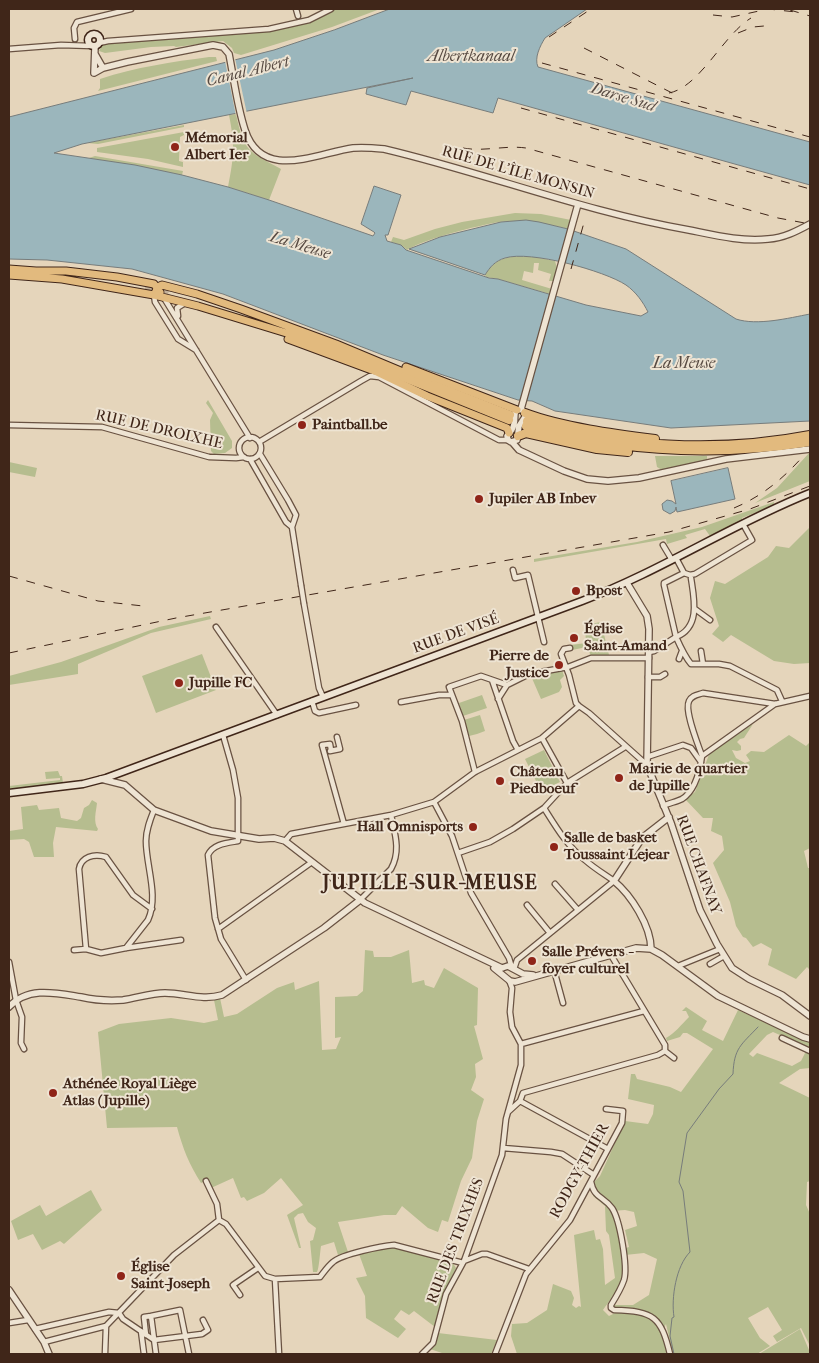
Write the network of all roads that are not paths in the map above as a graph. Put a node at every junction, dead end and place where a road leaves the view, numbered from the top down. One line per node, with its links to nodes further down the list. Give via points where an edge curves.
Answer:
1 (131, 9): 5 (street, via 77,22)
2 (296, 9): 4 (street)
3 (331, 9): 6 (street, via 309,20 276,28 108,41)
4 (298, 16)
5 (74, 38)
6 (95, 45): 7 (street); 8 (street)
7 (9, 48)
8 (95, 54): 9 (street); 9 (street, via 94,73)
9 (103, 68): 10 (street, RUE DE L'ÎLE MONSIN, via 213,45 223,46 230,56 245,130 260,153 281,162 354,148 384,150)
10 (578, 204): 11 (street, RUE DE L'ÎLE MONSIN, via 670,227 757,240 785,236); 27 (street)
11 (810, 224)
12 (9, 269): 13 (main road)
13 (33, 270): 14 (main road, via 145,287 74,278); 17 (main road, via 108,275 152,283)
14 (9, 275): 16 (main road)
15 (9, 279): 16 (main road)
16 (75, 282): 17 (main road)
17 (156, 292): 18 (main road); 23 (street, via 155,302 178,340); 24 (main road, via 162,285 209,298)
18 (167, 294): 19 (main road); 21 (street); 22 (main road); 26 (main road, via 218,304)
19 (186, 302): 20 (main road); 21 (street, via 177,310)
20 (241, 320): 22 (main road); 30 (main road, via 377,372 507,428)
21 (180, 322): 23 (street)
22 (306, 339): 25 (main road)
23 (197, 351): 31 (street)
24 (360, 353): 26 (main road); 27 (main road, via 424,373)
25 (403, 377): 27 (highway)
26 (434, 385): 27 (highway)
27 (520, 416): 30 (street); 34 (highway, via 661,440); 34 (highway, via 594,442 628,447)
28 (9, 425): 37 (street, RUE DE DROIXHE, via 102,427 209,457)
29 (810, 435): 34 (highway, via 746,444)
30 (513, 436): 32 (street, via 501,440 379,377 370,376); 34 (highway, via 529,434 607,450 664,453); 35 (street, via 517,449 569,474 608,481 639,478 726,458)
31 (250, 438): 32 (street); 37 (street, via 240,445)
32 (259, 442): 36 (street)
33 (810, 442): 34 (highway, via 741,450)
34 (674, 447)
35 (810, 449)
36 (260, 454): 38 (street); 40 (street)
37 (244, 457): 38 (street)
38 (250, 459): 41 (street)
39 (810, 493): 42 (main road, RUE DE VISÉ)
40 (288, 500): 41 (street); 43 (street, via 296,516)
41 (277, 506): 43 (street)
42 (743, 524): 45 (main road, RUE DE VISÉ); 47 (street, via 752,540 695,574)
43 (292, 527): 69 (street, bridge)
44 (664, 545): 45 (street)
45 (674, 559): 47 (street); 49 (main road, RUE DE VISÉ)
46 (513, 570): 51 (street, via 515,578 528,575)
47 (684, 573): 54 (street, via 664,583)
48 (691, 578): 50 (street)
49 (627, 583): 51 (main road, RUE DE VISÉ); 59 (street, via 646,616)
50 (695, 609): 52 (street); 54 (street, via 686,630)
51 (538, 617): 55 (street); 69 (main road, RUE DE VISÉ)
52 (710, 620)
53 (216, 627): 77 (street)
54 (676, 637): 57 (street); 59 (street)
55 (544, 642)
56 (570, 648): 62 (street, via 560,653)
57 (682, 651): 60 (street); 61 (street, via 691,664)
58 (701, 651): 61 (street)
59 (649, 655): 62 (street, via 591,658); 64 (street)
60 (679, 658)
61 (703, 664): 72 (street, via 738,669 777,690)
62 (565, 667): 66 (street, via 529,674); 76 (street)
63 (665, 674): 64 (street)
64 (648, 676): 84 (street)
65 (492, 680): 66 (street); 67 (street, via 478,676 448,687); 70 (street)
66 (507, 684): 70 (street)
67 (450, 695): 73 (street); 87 (street, via 462,721)
68 (810, 696): 72 (street)
69 (322, 697): 71 (main road, RUE DE VISÉ)
70 (498, 699): 82 (street)
71 (312, 701): 75 (street, via 319,713); 77 (main road, RUE DE VISÉ)
72 (782, 701): 74 (street)
73 (401, 702)
74 (775, 704): 83 (street); 83 (street, via 694,695 688,702 688,711)
75 (356, 705)
76 (579, 706): 80 (street); 81 (street)
77 (277, 715): 78 (main road, RUE DE VISÉ)
78 (223, 735): 88 (main road, RUE DE VISÉ); 98 (street, via 234,770)
79 (337, 737): 97 (street, via 340,748 332,750 330,744 322,745)
80 (542, 738): 82 (street); 89 (street)
81 (628, 748): 86 (street); 89 (street)
82 (518, 750): 87 (street)
83 (702, 756): 85 (street)
84 (648, 757): 85 (street, via 684,746 691,748); 86 (street)
85 (701, 762): 92 (street, via 692,790 683,798)
86 (647, 765): 92 (street, RUE CHAFNAY)
87 (475, 772): 91 (street)
88 (101, 779): 90 (main road, RUE DE VISÉ); 94 (street, via 125,785)
89 (567, 783): 93 (street)
90 (9, 793)
91 (434, 802): 95 (street); 100 (street)
92 (663, 806): 96 (street, RUE CHAFNAY)
93 (544, 808): 100 (street, via 490,842); 102 (street, via 560,834 585,861)
94 (154, 810): 98 (street, via 211,831); 104 (street, via 146,840)
95 (391, 815): 97 (street); 105 (street, via 398,849 395,862)
96 (669, 817): 102 (street, via 642,838); 118 (street, RUE CHAFNAY, via 694,894)
97 (344, 824): 99 (street, via 290,834)
98 (238, 836): 99 (street); 110 (street, via 238,841 219,845 208,855)
99 (285, 841): 101 (street)
100 (458, 853): 125 (street, via 471,894 508,958)
101 (312, 862): 105 (street); 110 (street)
102 (614, 880): 109 (street); 117 (street, via 636,907 649,934)
103 (556, 884): 109 (street)
104 (152, 893): 106 (street); 108 (street)
105 (360, 900): 125 (street, via 486,962); 128 (street)
106 (142, 901): 108 (street); 116 (street, via 133,894 106,857 84,858 79,869)
107 (527, 906): 111 (street)
108 (152, 909): 112 (street)
109 (578, 910): 111 (street)
110 (218, 930): 128 (street)
111 (550, 933): 125 (street)
112 (137, 935): 114 (street); 115 (street)
113 (181, 940): 114 (street)
114 (140, 946): 115 (street)
115 (126, 948): 116 (street, via 101,953)
116 (86, 949): 119 (street)
117 (651, 949): 120 (street, via 636,948); 124 (street)
118 (720, 949): 121 (street, RUE CHAFNAY); 124 (street)
119 (74, 950)
120 (611, 956): 126 (street); 133 (street)
121 (724, 956): 123 (street); 134 (street, RUE CHAFNAY, via 738,972 782,995)
122 (9, 962): 130 (street)
123 (710, 964)
124 (678, 966): 136 (street, via 731,1003)
125 (509, 969): 127 (street, via 526,975); 129 (street); 129 (street, via 519,978)
126 (554, 970): 127 (street); 131 (street)
127 (540, 974): 129 (street)
128 (246, 980): 130 (street, via 222,995 210,998 164,993 104,1000 41,992)
129 (513, 981): 137 (street, RUE DES TRIXHES, via 510,1012 512,1027)
130 (16, 1000): 132 (street); 138 (street, via 22,1017 21,1043)
131 (563, 1003)
132 (9, 1007)
133 (644, 1011): 137 (street); 139 (street, via 665,1045)
134 (810, 1016)
135 (782, 1038): 140 (street)
136 (810, 1039)
137 (521, 1044): 144 (street, RUE DES TRIXHES, via 521,1065)
138 (24, 1049)
139 (665, 1051): 141 (street); 142 (street, via 523,1093)
140 (810, 1051)
141 (674, 1058)
142 (520, 1101): 144 (street); 146 (street)
143 (606, 1109): 146 (street, RODGY-THIER, via 623,1112 622,1123)
144 (508, 1112): 145 (street, RUE DES TRIXHES)
145 (503, 1148): 147 (street, via 562,1154); 151 (street, RUE DES TRIXHES)
146 (608, 1149): 147 (street, RODGY-THIER)
147 (594, 1175): 149 (street, RODGY-THIER)
148 (206, 1181): 150 (street, via 217,1204)
149 (591, 1181): 153 (street, RODGY-THIER, via 570,1220); 177 (street, via 598,1197 605,1200 616,1215 620,1234 624,1278 611,1308 654,1318 665,1332)
150 (219, 1220): 152 (street, via 226,1224); 157 (street, via 174,1255)
151 (463, 1262): 153 (street, via 487,1254); 154 (street, via 388,1246 334,1260 320,1277); 175 (street, RUE DES TRIXHES, via 446,1294 432,1343)
152 (258, 1268): 154 (street, via 264,1276); 156 (street, via 233,1285)
153 (529, 1269): 176 (street, RODGY-THIER)
154 (275, 1279): 174 (street)
155 (9, 1290): 159 (street)
156 (240, 1295)
157 (119, 1313): 162 (street); 163 (street, via 109,1312); 164 (street)
158 (151, 1316): 165 (street, via 144,1317); 166 (street, via 180,1310); 167 (street)
159 (28, 1320): 161 (street); 163 (street)
160 (203, 1320): 166 (street, via 208,1330)
161 (9, 1323)
162 (106, 1326): 168 (street); 170 (street)
163 (35, 1329): 168 (street)
164 (140, 1331): 165 (street); 171 (street)
165 (146, 1335): 167 (street)
166 (185, 1336): 167 (street); 173 (street)
167 (154, 1340): 172 (street)
168 (44, 1342): 169 (street)
169 (49, 1354)
170 (105, 1354)
171 (144, 1354)
172 (156, 1354)
173 (189, 1354)
174 (279, 1354)
175 (422, 1354)
176 (495, 1354)
177 (670, 1354)

